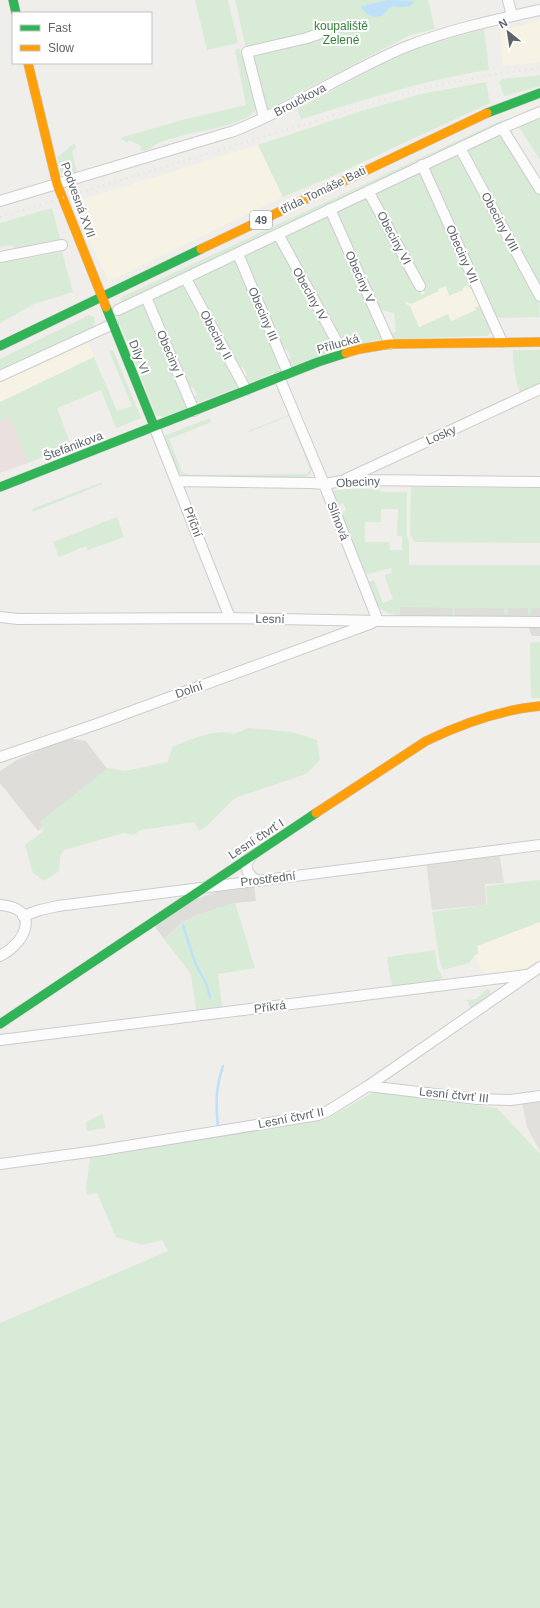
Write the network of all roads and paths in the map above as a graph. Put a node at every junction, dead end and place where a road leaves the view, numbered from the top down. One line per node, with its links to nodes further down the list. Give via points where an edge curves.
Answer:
1 (14, 0): 4 (street)
2 (508, 0): 5 (street)
3 (540, 10): 5 (street, Broučkova)
4 (16, 12)
5 (512, 16): 10 (street, Broučkova, via 434,36 404,48)
6 (326, 31): 10 (street, via 247,52)
7 (28, 64): 14 (street, Podvesná XVII)
8 (540, 93): 26 (street, třída Tomáše Bati / 49, via 497,108 453,128)
9 (540, 112): 11 (street)
10 (264, 118): 14 (street, Broučkova, via 212,138)
11 (502, 128): 12 (street); 15 (street)
12 (460, 148): 13 (street); 25 (street, Obeciny VIII)
13 (422, 165): 16 (street); 30 (street, Obeciny VII)
14 (57, 184): 17 (street, Broučkova); 26 (street, Podvesná XVII)
15 (540, 189)
16 (368, 191): 18 (street); 24 (street, Obeciny VI)
17 (0, 201)
18 (330, 209): 19 (street); 32 (street, Obeciny V)
19 (278, 234): 21 (street); 34 (street, Obeciny IV)
20 (62, 244): 22 (street)
21 (238, 254): 23 (street); 35 (street, Obeciny III)
22 (0, 257)
23 (186, 279): 27 (street); 38 (street, Obeciny II)
24 (420, 286)
25 (540, 296)
26 (103, 297): 29 (street, Díly VI); 33 (street, třída Tomáše Bati / 49)
27 (146, 297): 28 (street); 39 (street, Obeciny I)
28 (118, 310)
29 (113, 324): 36 (street); 40 (street, Díly VI)
30 (502, 342): 31 (street, Přílucká); 32 (street, Přílucká)
31 (540, 342)
32 (390, 344): 34 (street, Přílucká)
33 (0, 346)
34 (343, 353): 35 (street, Přílucká)
35 (284, 375): 38 (street, Přílucká); 44 (street, Slínová)
36 (0, 376)
37 (540, 389): 41 (street, Losky)
38 (246, 390): 39 (street, Přílucká)
39 (194, 411): 40 (street, Přílucká)
40 (154, 426): 42 (street, Příční); 45 (street, Štefánikova)
41 (342, 480): 43 (street, Obeciny); 44 (street, Obeciny)
42 (177, 481): 44 (street, Obeciny); 47 (street, Příční)
43 (540, 482)
44 (324, 484): 48 (street, Slínová)
45 (0, 487)
46 (0, 617): 47 (street, Lesní)
47 (230, 618): 48 (street, Lesní)
48 (378, 621): 49 (street, Lesní); 51 (street, Dolní)
49 (540, 622)
50 (540, 706): 53 (street, Lesní čtvrť I, via 495,714 447,730 403,756)
51 (0, 757)
52 (540, 845): 54 (street, Prostřední)
53 (251, 857): 54 (street, via 246,862 247,870 252,878); 55 (street, Lesní čtvrť I)
54 (258, 880): 55 (street, Prostřední)
55 (202, 888): 56 (street, Prostřední); 58 (street, Lesní čtvrť I)
56 (157, 894): 58 (street, via 166,905); 59 (street, Prostřední, via 58,906)
57 (0, 905): 59 (street, via 16,908)
58 (163, 914): 64 (street, Lesní čtvrť I)
59 (24, 916): 60 (street, via 22,937 16,946)
60 (0, 956)
61 (540, 967): 63 (street, Lesní čtvrť II)
62 (540, 973): 63 (street, Příkrá)
63 (528, 975): 66 (street, Příkrá); 68 (street, Lesní čtvrť II)
64 (9, 1018): 65 (street, Lesní čtvrť I); 66 (street, via 6,1027)
65 (0, 1024)
66 (16, 1039): 67 (street, Příkrá)
67 (0, 1040)
68 (368, 1086): 69 (street, Lesní čtvrť III, via 477,1099 511,1100); 70 (street, Lesní čtvrť II, via 318,1115)
69 (540, 1096)
70 (0, 1164)

